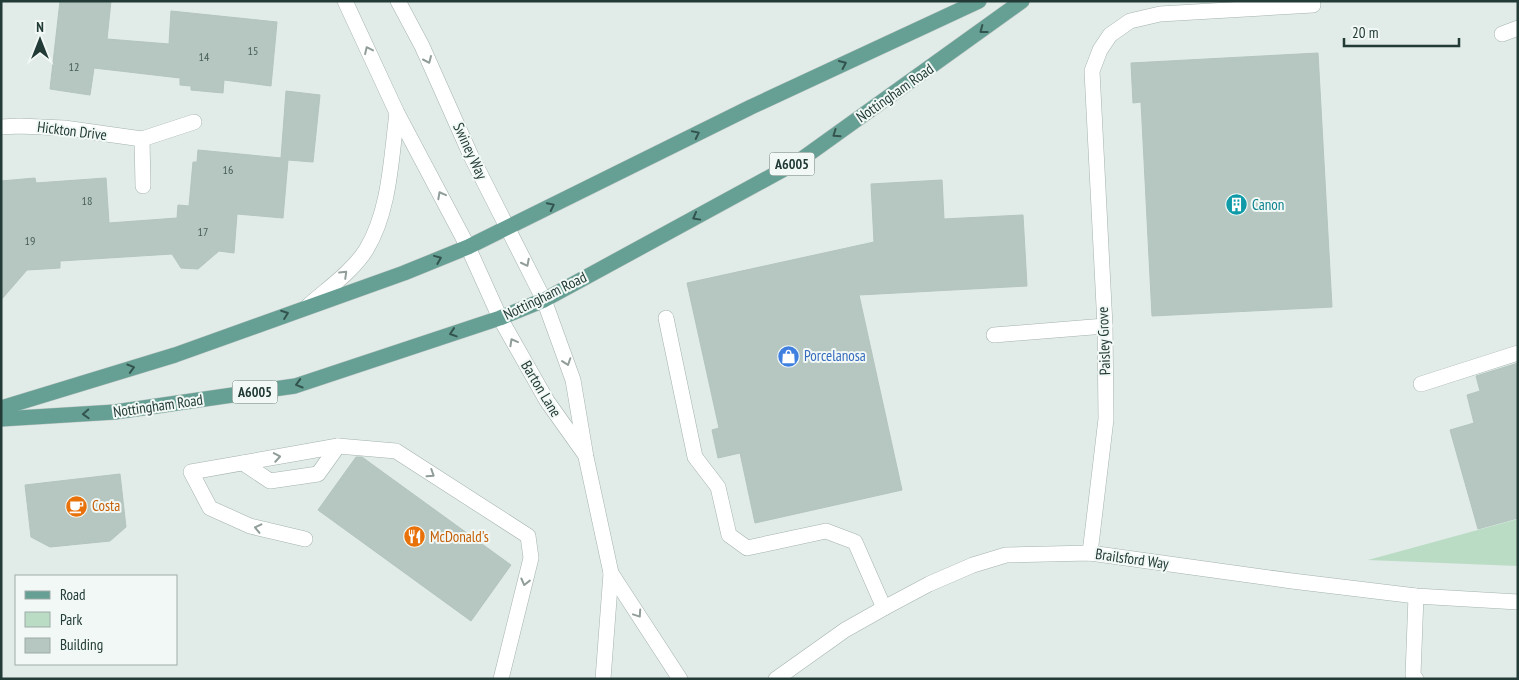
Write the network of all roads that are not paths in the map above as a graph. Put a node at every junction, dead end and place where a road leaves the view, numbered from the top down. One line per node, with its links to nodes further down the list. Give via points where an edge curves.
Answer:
1 (345, 1): 8 (street, one-way to 1)
2 (398, 1): 13 (street, Swiney Way, one-way to 13)
3 (979, 1): 13 (main road, one-way to 3, via 751,107)
4 (1022, 1): 15 (main road, Nottingham Road / A6005, one-way to 15, via 799,160)
5 (1313, 6): 19 (street, Paisley Grove, via 1160,14 1130,21 1110,35 1100,50 1092,71)
6 (1518, 28): 7 (street)
7 (1502, 34)
8 (398, 113): 14 (street, one-way to 8); 16 (street, one-way to 8, via 345,274 365,251 382,212)
9 (194, 122): 11 (street, Hickton Drive)
10 (1, 127): 11 (street, Hickton Drive, via 64,128)
11 (142, 139): 12 (street)
12 (143, 186)
13 (507, 227): 14 (main road); 15 (street, Swiney Way, one-way to 15)
14 (468, 247): 16 (main road, one-way to 14); 17 (street)
15 (544, 300): 17 (main road, Nottingham Road / A6005); 26 (street, Barton Lane, one-way to 26, via 573,380)
16 (308, 306): 23 (main road, one-way to 16, via 175,355)
17 (500, 318): 24 (main road, Nottingham Road / A6005, one-way to 24, via 295,386 115,412); 26 (street, Barton Lane, one-way to 17, via 547,401)
18 (666, 318): 33 (street, via 695,456 718,487 730,535 747,548 826,531 855,542)
19 (1104, 326): 20 (street); 29 (street, Paisley Grove, via 1106,419)
20 (994, 335)
21 (1518, 353): 22 (street)
22 (1421, 384)
23 (1, 408)
24 (1, 419)
25 (338, 446): 27 (street, one-way to 25); 27 (street, via 318,474 270,481); 34 (street, one-way to 34, via 396,451 528,536 531,558)
26 (586, 456): 30 (street, Barton Lane)
27 (243, 463): 28 (street, one-way to 27, via 250,526 210,508 191,472)
28 (305, 538)
29 (1090, 553): 31 (street, Brailsford Way); 33 (street, Brailsford Way, via 1006,555 929,584)
30 (611, 573): 35 (street, Barton Lane); 36 (street, Barton Lane, one-way to 36)
31 (1416, 596): 32 (street, Brailsford Way); 38 (street, via 1413,675)
32 (1518, 602)
33 (884, 608): 37 (street, Brailsford Way, via 845,630)
34 (501, 678)
35 (603, 679)
36 (680, 679)
37 (776, 679)
38 (1416, 679)

